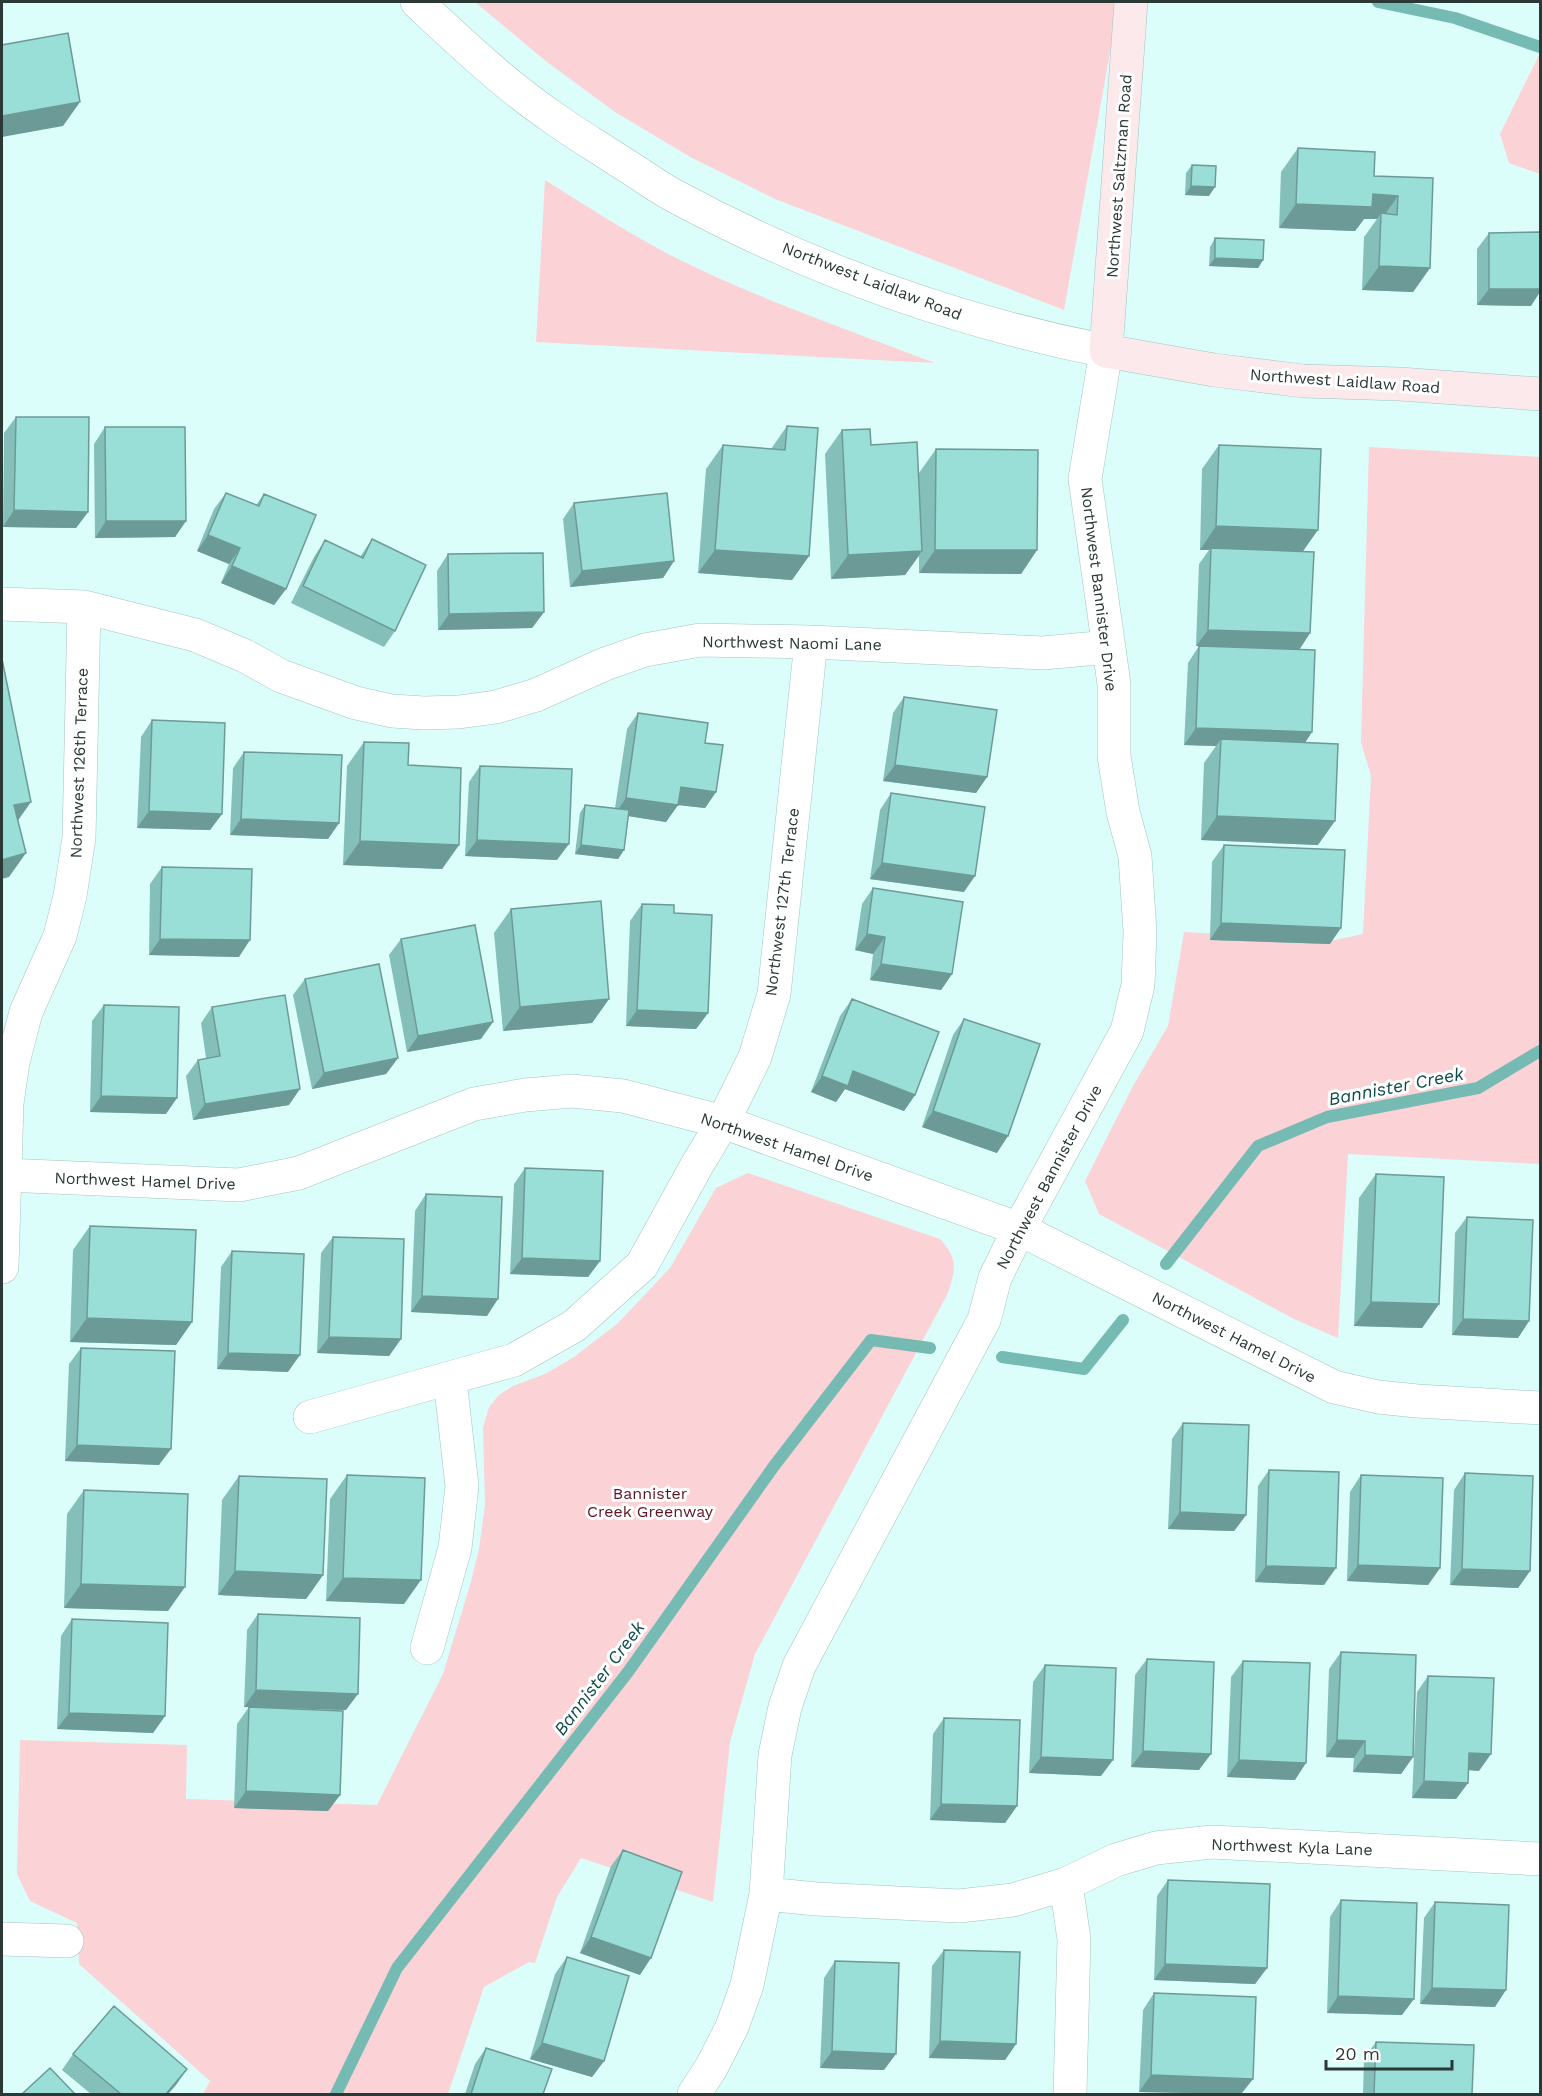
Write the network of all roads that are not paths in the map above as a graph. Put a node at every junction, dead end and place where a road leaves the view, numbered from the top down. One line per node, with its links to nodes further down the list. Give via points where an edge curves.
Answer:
1 (417, 2): 3 (street, Northwest Laidlaw Road, via 474,56 554,119 677,197 813,261 932,306 1054,341)
2 (1131, 2): 3 (main road, Northwest Saltzman Road)
3 (1106, 351): 4 (main road, Northwest Laidlaw Road, via 1303,381); 8 (street, Northwest Bannister Drive, via 1085,479)
4 (1540, 394)
5 (2, 604): 6 (street, Northwest Naomi Lane)
6 (84, 607): 7 (street, Northwest Naomi Lane, via 195,635 281,676 356,703 424,713 506,704 645,650 700,640); 10 (street, Northwest 126th Terrace, via 79,838 60,936 26,1012 13,1062)
7 (811, 642): 8 (street, Northwest Naomi Lane, via 1043,653); 9 (street, Northwest 127th Terrace, via 774,994 755,1057)
8 (1109, 647): 11 (street, Northwest Bannister Drive, via 1114,684 1114,756 1135,856 1140,932 1138,985 1127,1031)
9 (723, 1122): 10 (street, Northwest Hamel Drive, via 623,1096 572,1091 474,1104 299,1173 239,1185); 11 (street, Northwest Hamel Drive); 13 (street, Northwest 127th Terrace, via 642,1265 574,1326 514,1360)
10 (5, 1175): 12 (street, Northwest 126th Terrace)
11 (1019, 1229): 14 (street, Northwest Hamel Drive, via 1334,1387 1417,1401); 19 (street, Northwest Bannister Drive, via 994,1278 984,1320 799,1666 775,1755)
12 (2, 1268)
13 (450, 1380): 15 (street, Northwest 127th Terrace); 16 (street, via 462,1486 454,1548)
14 (1540, 1408)
15 (310, 1417)
16 (427, 1648)
17 (1540, 1859): 18 (street, Northwest Kyla Lane, via 1212,1842 1156,1848 1116,1860)
18 (1066, 1884): 19 (street, Northwest Kyla Lane, via 1013,1900 959,1906); 23 (street, via 1074,1939)
19 (766, 1894): 22 (street, Northwest Bannister Drive, via 747,1985 732,2027)
20 (2, 1939): 21 (street)
21 (67, 1941)
22 (694, 2094)
23 (1070, 2094)

